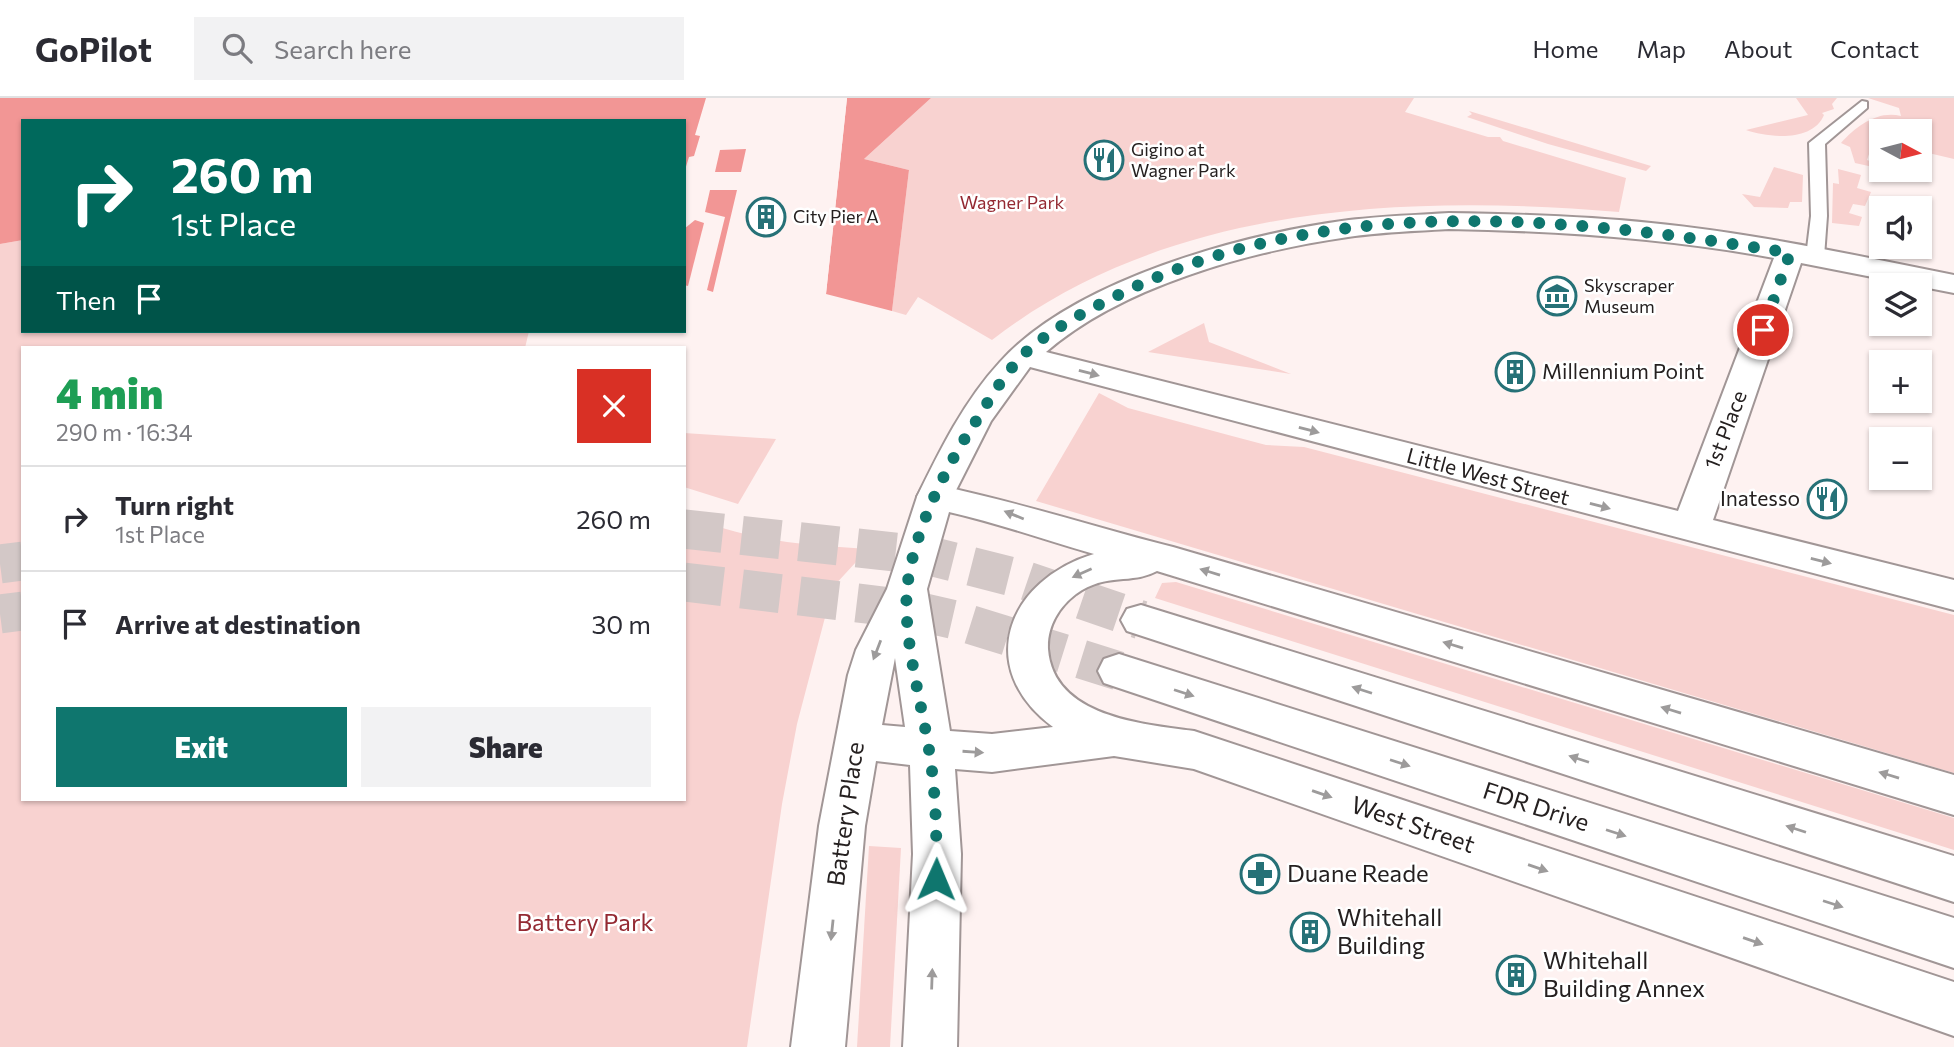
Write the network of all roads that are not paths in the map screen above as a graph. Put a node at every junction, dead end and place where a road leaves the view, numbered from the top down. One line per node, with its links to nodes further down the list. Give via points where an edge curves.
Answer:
1 (1862, 105): 2 (lane, 1st Place, via 1817,143 1819,216)
2 (1802, 255): 3 (main road, Battery Place); 4 (main road, Battery Place, via 1634,230 1544,223 1408,223 1324,232 1246,247 1171,272 1096,306); 6 (main road, 1st Place, via 1698,504)
3 (1954, 284)
4 (1023, 356): 5 (main road, Battery Place, via 956,453); 6 (main road, Little West Street, one-way to 6)
5 (935, 498): 7 (main road, one-way to 5, via 1036,526 1011,513); 8 (main road, Battery Place)
6 (1693, 529): 9 (main road, Little West Street, one-way to 9)
7 (1173, 561): 12 (main road, one-way to 12, via 1116,564 1083,572 1056,588 1031,621 1028,639 1034,678 1047,697 1068,714); 15 (main road, one-way to 7)
8 (907, 589): 13 (main road, Battery Place, one-way to 13, via 877,650); 14 (main road, Battery Place)
9 (1954, 595)
10 (1142, 620): 16 (main road, one-way to 10)
11 (1119, 671): 17 (main road, FDR Drive, one-way to 17)
12 (1114, 738): 14 (main road, West Street, one-way to 12, via 992,753); 18 (main road, West Street, one-way to 18, via 1194,750)
13 (856, 741): 14 (main road, West Street); 19 (main road, Battery Place, one-way to 19)
14 (929, 748): 20 (main road, Battery Place, one-way to 14, via 937,827)
15 (1954, 795)
16 (1954, 879)
17 (1954, 943)
18 (1954, 1009)
19 (818, 1047)
20 (930, 1047)

